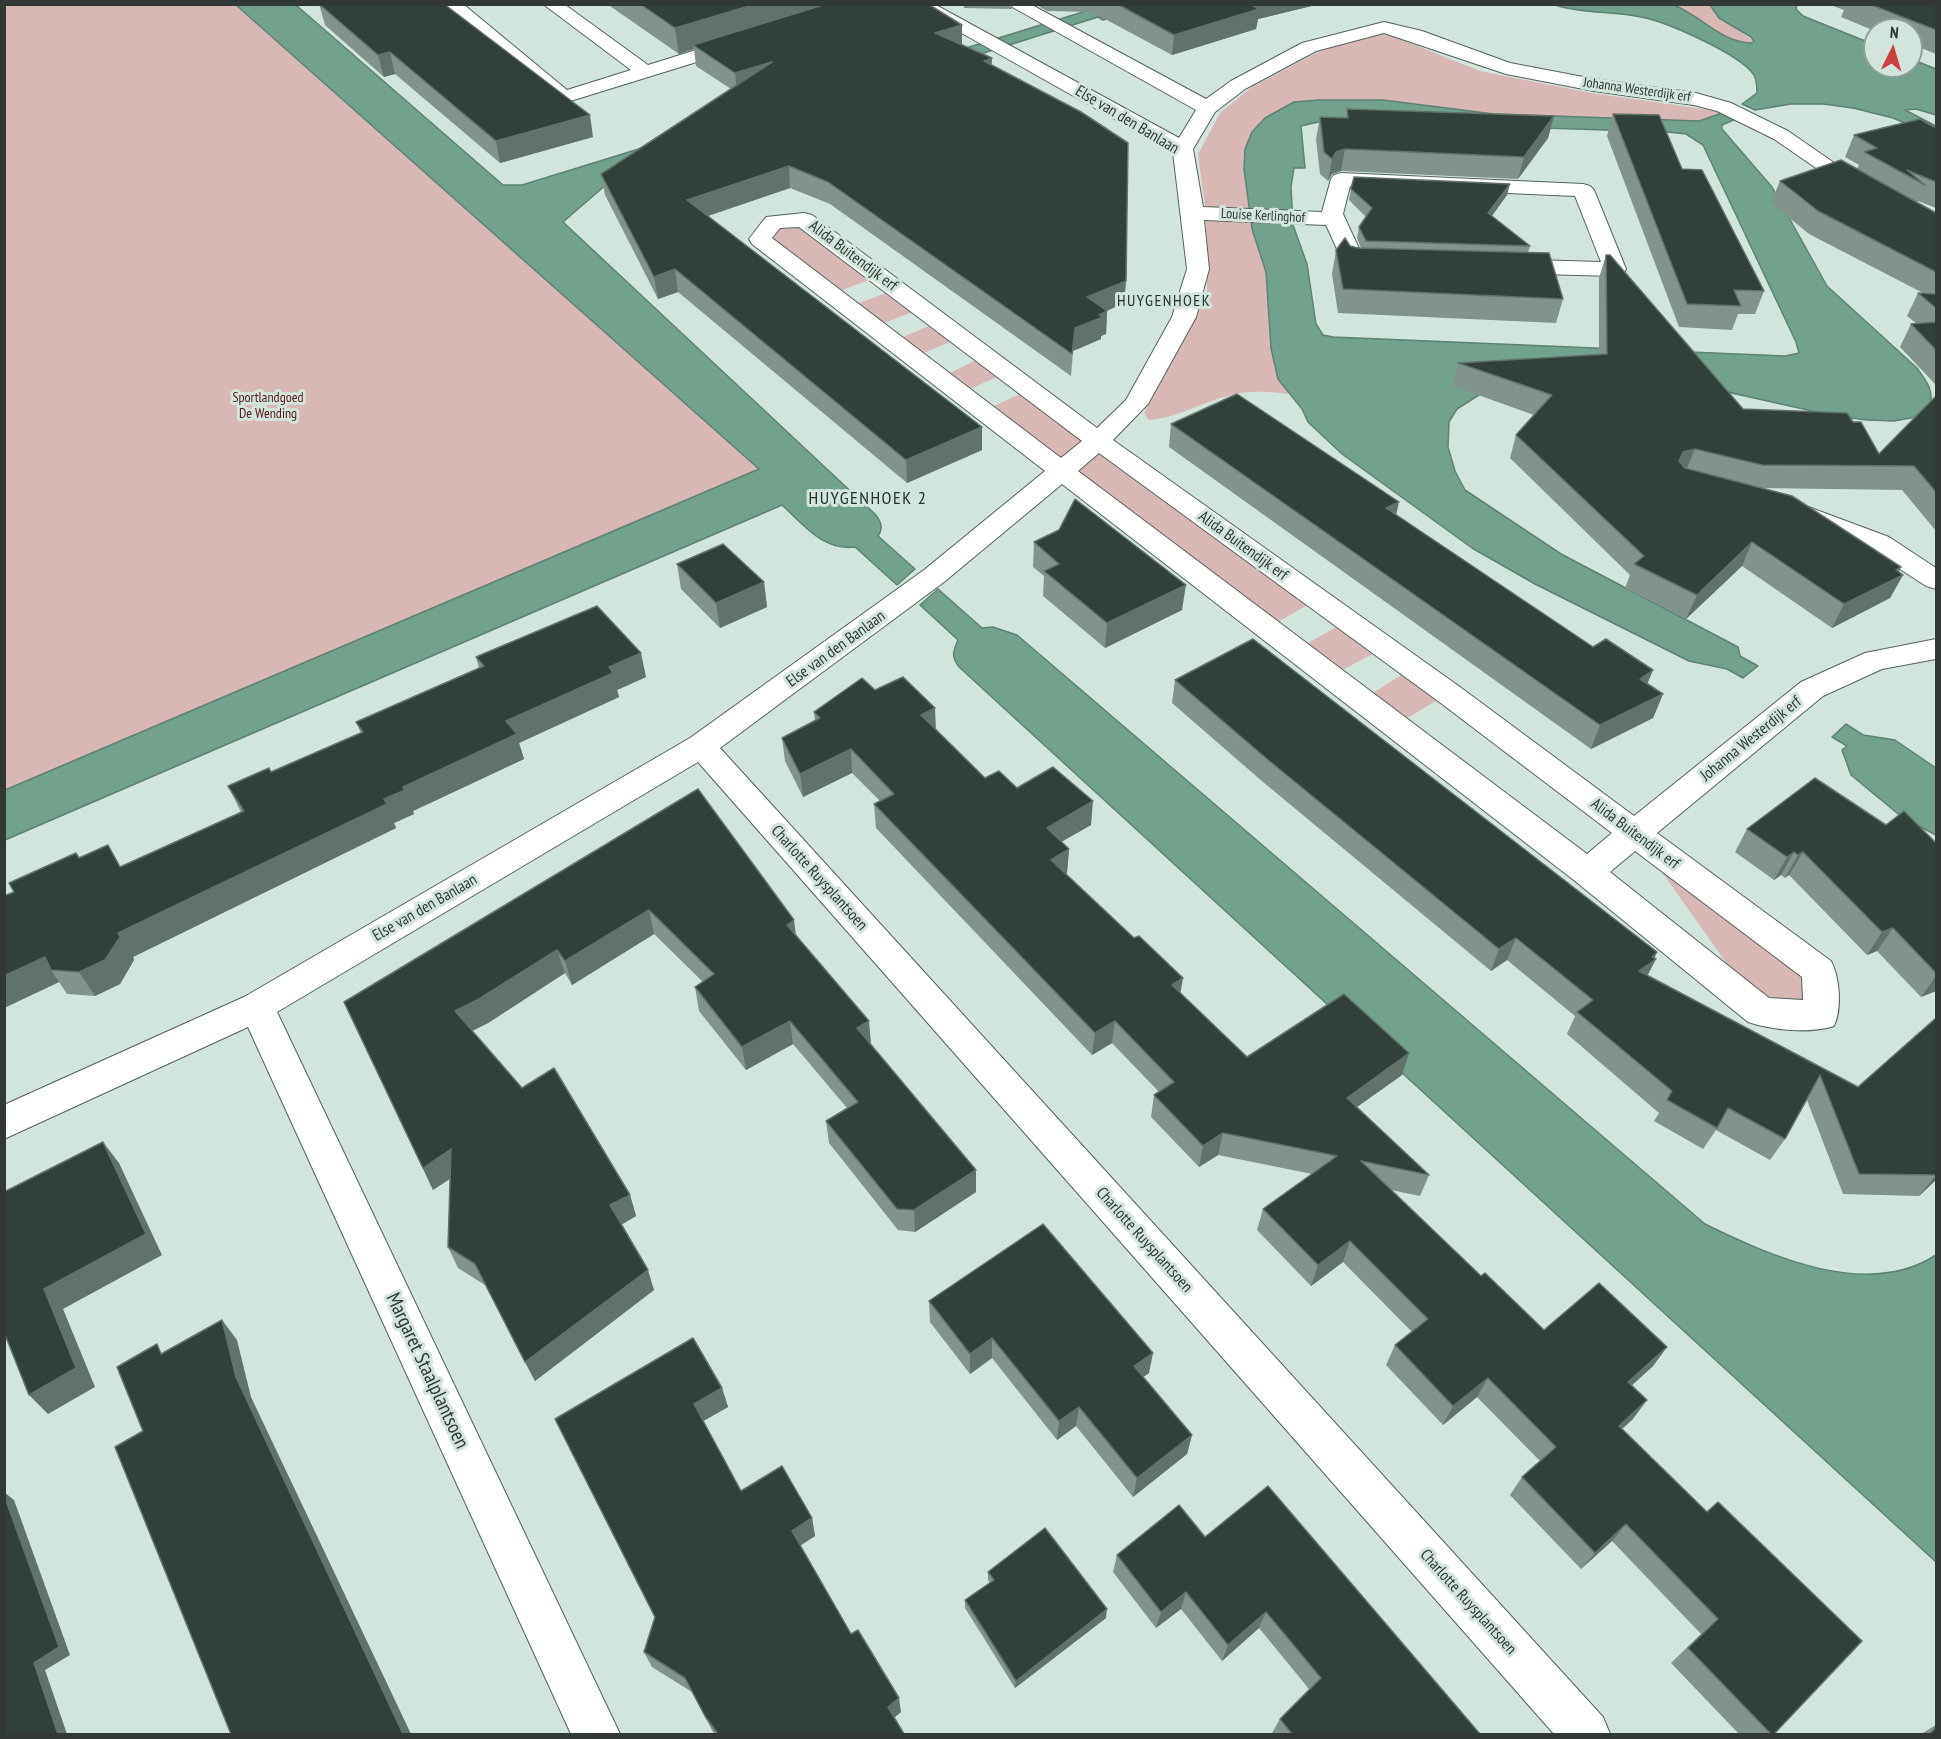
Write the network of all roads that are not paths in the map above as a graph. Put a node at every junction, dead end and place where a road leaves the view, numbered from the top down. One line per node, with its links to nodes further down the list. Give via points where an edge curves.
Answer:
1 (451, 4): 6 (street, via 564,97)
2 (552, 4): 6 (street)
3 (919, 4): 8 (street, Else van den Banlaan)
4 (1016, 4): 7 (street)
5 (751, 40): 6 (street)
6 (644, 70)
7 (1207, 108): 8 (street, Johanna Westerdijk erf); 11 (street, Johanna Westerdijk erf, via 1238,85 1309,46 1388,20 1415,35 1506,68 1724,107 1749,117 1852,184)
8 (1183, 149): 9 (street, Else van den Banlaan)
9 (1193, 213): 10 (street, Louise Kerlinghof); 12 (street, Else van den Banlaan, via 1198,269 1184,316 1136,404)
10 (1333, 219): 10 (street, via 1341,179 1583,190 1615,269 1354,262)
11 (1936, 229)
12 (1098, 441): 13 (street, Else van den Banlaan); 13 (street, Alida Buitendijk erf, via 804,220 774,222 760,239); 18 (street, Alida Buitendijk erf, via 1449,694)
13 (1060, 470): 17 (street, Else van den Banlaan, via 903,600); 19 (street, Alida Buitendijk erf)
14 (1775, 504): 15 (street, via 1879,543)
15 (1936, 580)
16 (1936, 649): 18 (street, Johanna Westerdijk erf, via 1875,660 1812,689)
17 (701, 746): 20 (street, Else van den Banlaan); 23 (street, Charlotte Ruysplantsoen)
18 (1635, 834): 19 (street, Johanna Westerdijk erf); 19 (street, Alida Buitendijk erf, via 1819,971 1821,1016 1761,1012)
19 (1587, 872)
20 (257, 1007): 21 (street, Else van den Banlaan); 22 (street, Margaret Staalplantsoen)
21 (4, 1123)
22 (596, 1734)
23 (1586, 1734)

